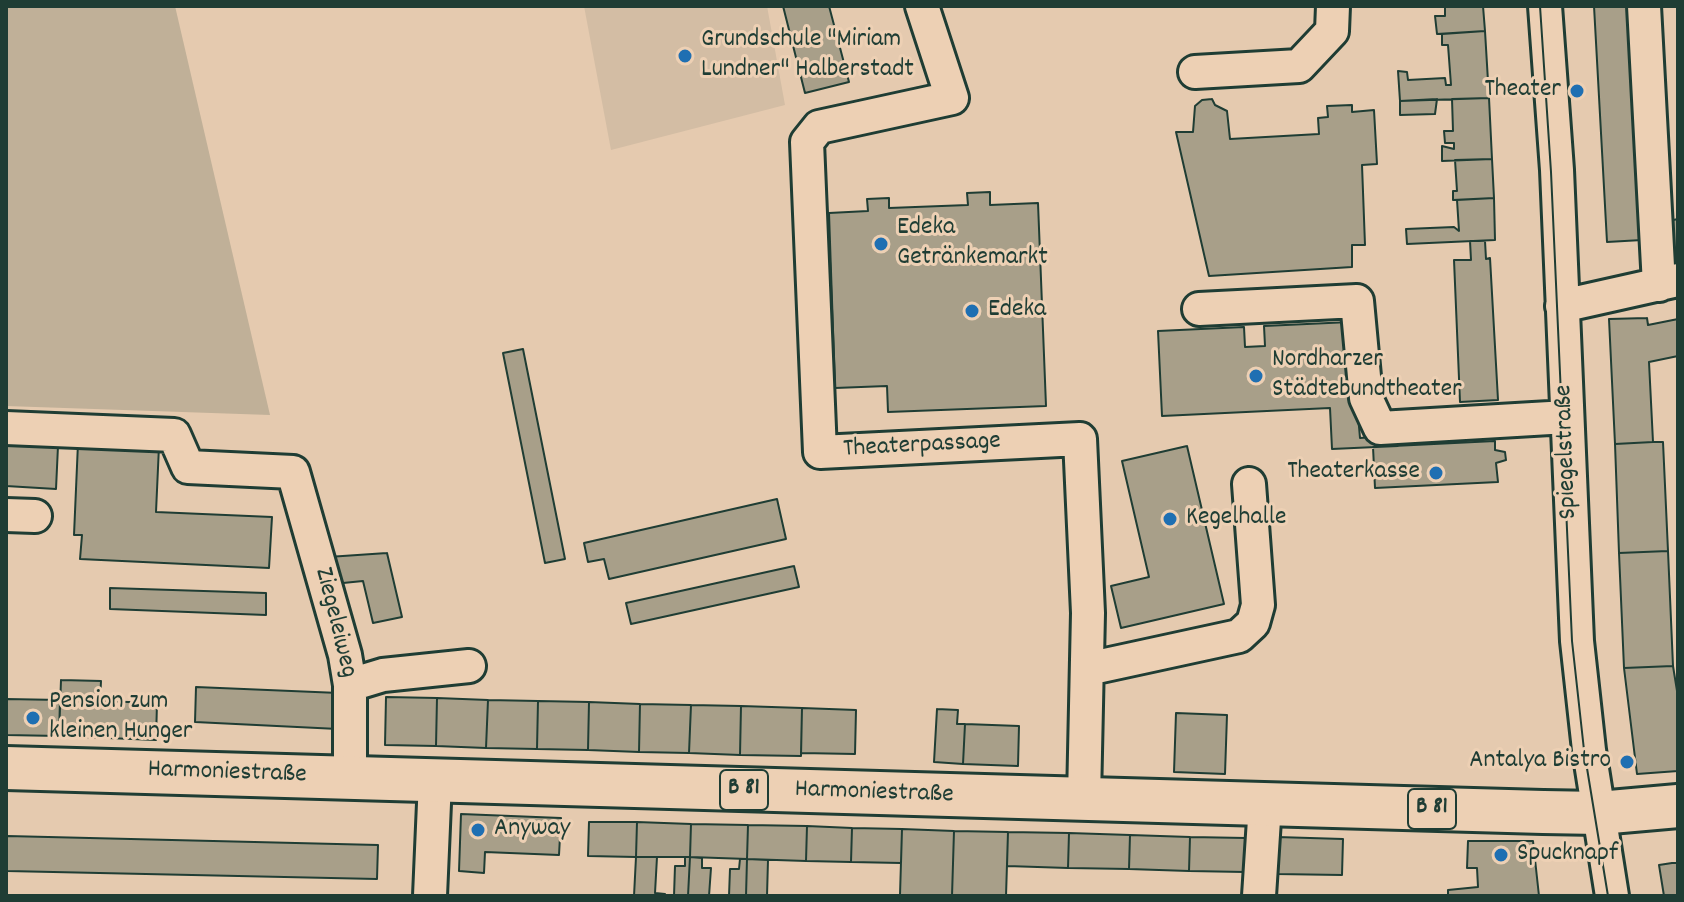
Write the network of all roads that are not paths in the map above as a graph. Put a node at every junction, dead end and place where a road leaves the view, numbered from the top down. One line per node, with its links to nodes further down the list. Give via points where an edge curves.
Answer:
1 (922, 6): 13 (street, Theaterpassage, via 952,98 819,127 807,142 820,452 1080,439)
2 (1333, 6): 5 (street, via 1332,31 1299,66)
3 (1545, 6): 7 (street, Spiegelstraße)
4 (1644, 6): 6 (street)
5 (1195, 72)
6 (1668, 282): 7 (street)
7 (1562, 306): 9 (street, Spiegelstraße)
8 (1199, 309): 9 (street, via 1357,301 1366,398 1380,428)
9 (1567, 417): 21 (street, Spiegelstraße, via 1577,641)
10 (6, 428): 14 (street, Ziegeleiweg, via 174,435 188,467 293,472)
11 (1249, 484): 13 (street, via 1258,605 1253,623 1239,636)
12 (469, 666): 14 (street, via 383,675)
13 (1087, 669): 18 (street, Theaterpassage)
14 (350, 685): 16 (street, Ziegeleiweg)
15 (6, 768): 16 (main road, Harmoniestraße / B 81)
16 (350, 778): 17 (main road, Harmoniestraße / B 81)
17 (435, 780): 18 (main road, Harmoniestraße / B 81); 22 (street)
18 (1084, 799): 19 (main road, Harmoniestraße / B 81)
19 (1265, 804): 21 (main road, Harmoniestraße / B 81); 23 (street)
20 (1678, 806): 21 (main road, B 81)
21 (1599, 813): 24 (street, Spiegelstraße)
22 (430, 896)
23 (1259, 896)
24 (1612, 896)

